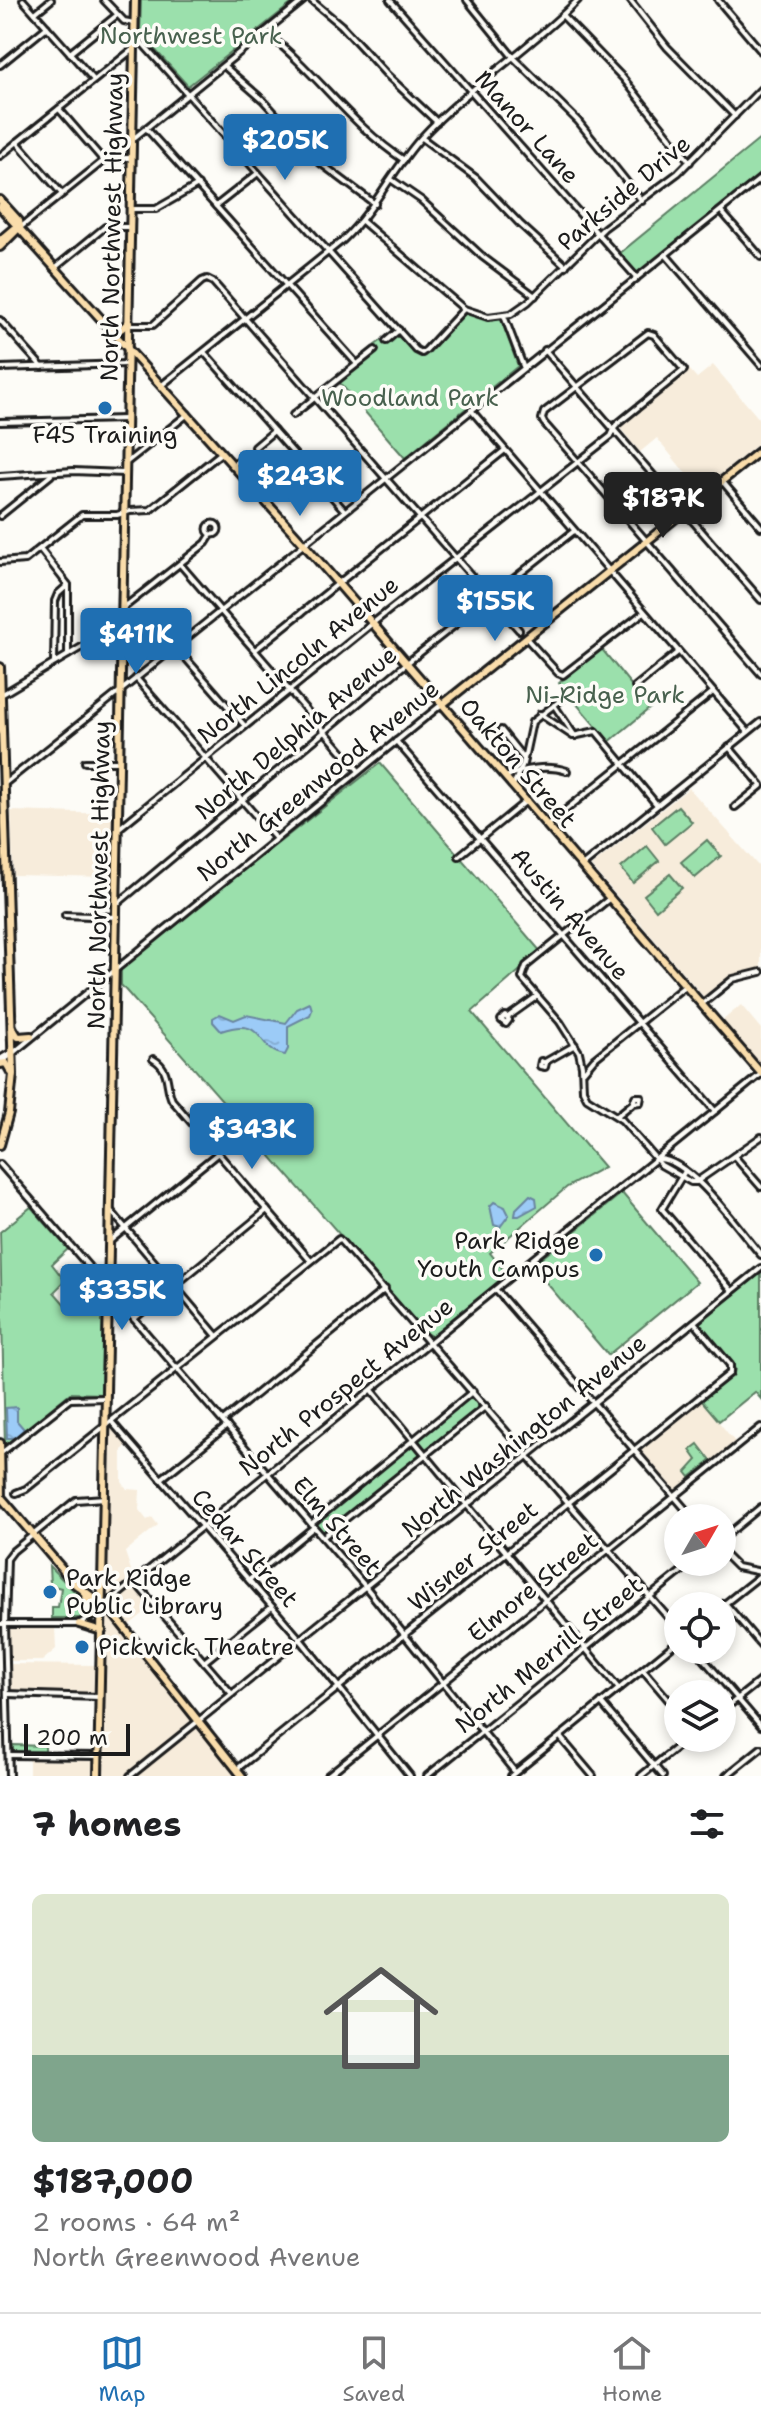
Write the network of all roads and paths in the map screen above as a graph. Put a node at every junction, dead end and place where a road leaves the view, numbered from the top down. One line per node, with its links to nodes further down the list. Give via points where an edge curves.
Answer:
1 (23, 0): 12 (street)
2 (51, 0): 12 (street)
3 (104, 0): 13 (street)
4 (135, 0): 15 (main road, North Northwest Highway)
5 (304, 0): 17 (street)
6 (311, 0): 31 (street)
7 (390, 0): 27 (street, Manor Lane)
8 (467, 0): 22 (street)
9 (578, 0): 14 (street)
10 (630, 0): 30 (street, via 667,47)
11 (718, 0): 20 (street)
12 (35, 13): 16 (street)
13 (117, 15): 15 (street); 21 (street)
14 (562, 16): 22 (street); 40 (street, via 623,78)
15 (134, 23): 18 (main road, North Northwest Highway)
16 (47, 27): 21 (street); 23 (street)
17 (265, 32): 24 (street); 38 (street, via 307,67 365,131)
18 (134, 34): 19 (main road, North Northwest Highway); 28 (street)
19 (134, 48): 25 (street); 34 (main road, North Northwest Highway)
20 (761, 51)
21 (70, 53): 25 (street)
22 (513, 57): 27 (street); 47 (street, via 578,121)
23 (0, 65)
24 (223, 65): 28 (street); 48 (street, via 319,162)
25 (94, 80): 29 (street)
26 (761, 89): 30 (street, Parkside Drive)
27 (471, 91): 31 (street); 56 (street, Manor Lane)
28 (187, 94): 32 (street); 41 (street)
29 (59, 109): 35 (street); 39 (street)
30 (735, 116): 40 (street, Parkside Drive)
31 (437, 122): 33 (street)
32 (146, 128): 34 (street); 44 (street)
33 (422, 138): 38 (street); 62 (street, via 476,178)
34 (132, 139): 37 (main road, North Northwest Highway)
35 (17, 142): 36 (street); 45 (street)
36 (0, 156)
37 (131, 158): 39 (street); 51 (main road, North Northwest Highway)
38 (404, 160): 43 (street)
39 (104, 161): 45 (street)
40 (690, 162): 47 (street, Parkside Drive)
41 (258, 173): 49 (street); 59 (street)
42 (761, 178): 52 (street)
43 (392, 180): 48 (street); 66 (street)
44 (198, 185): 49 (street); 51 (street, via 156,209)
45 (62, 194): 54 (street)
46 (0, 200): 54 (main road, Oakton Street)
47 (642, 201): 56 (street, Parkside Drive)
48 (375, 204): 53 (street)
49 (216, 206): 65 (street)
50 (0, 207): 54 (main road, Oakton Street)
51 (131, 209): 55 (main road, North Northwest Highway)
52 (721, 211): 60 (street); 61 (street)
53 (362, 221): 59 (street); 67 (street)
54 (20, 227): 57 (main road); 58 (main road); 63 (main road, Oakton Street)
55 (130, 227): 63 (street, via 105,227); 72 (main road, North Northwest Highway)
56 (598, 233): 62 (street, Parkside Drive); 64 (street, Manor Lane)
57 (0, 240)
58 (0, 247)
59 (329, 252): 65 (street); 74 (street)
60 (666, 255): 64 (street); 82 (street)
61 (761, 257)
62 (566, 266): 66 (street, Parkside Drive)
63 (56, 267): 71 (main road, Oakton Street)
64 (638, 277): 78 (street)
65 (287, 285): 69 (street); 81 (street)
66 (535, 296): 68 (street, Parkside Drive)
67 (464, 309): 68 (street); 74 (street, via 422,353)
68 (504, 316): 85 (street)
69 (245, 319): 72 (street, via 207,279 153,325); 79 (street); 90 (street)
70 (0, 320): 83 (street)
71 (105, 321): 73 (main road, Oakton Street); 76 (main road, Oakton Street)
72 (129, 324): 73 (main road); 76 (main road, North Northwest Highway)
73 (115, 329): 76 (main road, Oakton Street)
74 (399, 330): 75 (street)
75 (386, 341)
76 (128, 347): 80 (main road, Oakton Street); 84 (main road, North Northwest Highway); 87 (main road, Oakton Street)
77 (375, 350): 81 (street)
78 (545, 350): 85 (street); 89 (street)
79 (204, 352): 88 (street); 96 (street)
80 (140, 363): 84 (main road); 87 (main road, Oakton Street)
81 (357, 364): 90 (street)
82 (761, 365)
83 (42, 367): 84 (street); 86 (street)
84 (127, 367): 94 (main road, North Northwest Highway)
85 (523, 367): 91 (street)
86 (0, 368)
87 (150, 372): 88 (main road, Oakton Street)
88 (162, 385): 92 (main road, Oakton Street)
89 (577, 387): 97 (street); 97 (street, North Lincoln Avenue, via 650,333 684,370); 103 (street, via 541,416)
90 (315, 397): 93 (street); 109 (street)
91 (470, 409): 99 (street); 109 (street)
92 (188, 414): 100 (main road, Oakton Street); 104 (street)
93 (293, 415)
94 (126, 419): 95 (street); 104 (main road, North Northwest Highway)
95 (0, 422)
96 (274, 431): 98 (street); 112 (street)
97 (614, 431): 103 (street, North Lincoln Avenue); 113 (street)
98 (255, 447)
99 (505, 450): 111 (street); 116 (street)
100 (222, 452): 105 (main road, Oakton Street); 114 (street, via 150,510)
101 (760, 452): 110 (main road, North Greenwood Avenue)
102 (246, 454): 105 (street)
103 (578, 462): 111 (street, North Lincoln Avenue); 120 (street)
104 (125, 464): 106 (main road, North Northwest Highway)
105 (233, 465): 121 (main road, Oakton Street)
106 (124, 473): 107 (street); 114 (main road, North Northwest Highway)
107 (53, 474): 108 (street); 115 (street)
108 (0, 476)
109 (386, 476): 112 (street); 116 (street)
110 (722, 481): 113 (main road, North Greenwood Avenue); 117 (street)
111 (540, 491): 118 (street); 123 (street, North Lincoln Avenue)
112 (344, 510): 121 (street)
113 (684, 511): 120 (main road, North Greenwood Avenue); 130 (street)
114 (124, 513): 122 (street, via 82,515); 131 (main road, North Northwest Highway)
115 (0, 516)
116 (421, 517): 123 (street); 127 (street)
117 (761, 527)
118 (574, 531): 126 (street); 129 (street, North Delphia Avenue)
119 (211, 535): 125 (street)
120 (646, 542): 126 (main road, North Greenwood Avenue); 145 (street)
121 (303, 543): 127 (main road, Oakton Street); 132 (street)
122 (40, 549): 124 (street, via 25,560); 128 (street)
123 (455, 557): 129 (street); 135 (street, North Lincoln Avenue)
124 (0, 562)
125 (180, 564): 131 (street); 132 (street)
126 (609, 571): 133 (street); 137 (main road, North Greenwood Avenue)
127 (338, 583): 135 (main road, Oakton Street); 139 (street)
128 (68, 585): 141 (street); 142 (street, via 55,601)
129 (491, 597): 136 (street); 143 (street, North Delphia Avenue)
130 (761, 600)
131 (122, 609): 134 (main road, North Northwest Highway)
132 (220, 610): 138 (street); 139 (street)
133 (644, 612): 137 (street, via 561,675); 140 (street)
134 (122, 623): 141 (street); 148 (main road, North Northwest Highway)
135 (373, 623): 143 (main road, Oakton Street); 149 (street, North Lincoln Avenue)
136 (519, 630)
137 (526, 638): 153 (main road, North Greenwood Avenue)
138 (175, 646): 146 (street); 157 (street)
139 (255, 650): 149 (street)
140 (678, 652): 147 (street); 150 (street)
141 (68, 655): 142 (street)
142 (54, 663): 151 (street)
143 (407, 663): 153 (main road, Oakton Street); 159 (street, North Delphia Avenue)
144 (0, 667): 151 (main road)
145 (761, 674)
146 (136, 678): 148 (street); 164 (street)
147 (635, 687)
148 (121, 690): 167 (main road, North Northwest Highway); 173 (street)
149 (289, 691): 157 (street, North Lincoln Avenue); 159 (street)
150 (713, 692): 160 (street); 168 (street)
151 (1, 695): 173 (main road)
152 (565, 697): 154 (street)
153 (443, 704): 162 (street, North Greenwood Avenue); 172 (main road, Oakton Street)
154 (554, 705): 155 (street); 161 (street)
155 (540, 714): 161 (street); 165 (street, via 530,727)
156 (761, 722): 160 (street)
157 (245, 726): 164 (street, North Lincoln Avenue)
158 (501, 730): 165 (street)
159 (325, 731): 169 (street); 176 (street, North Delphia Avenue)
160 (748, 732): 163 (street)
161 (575, 736): 168 (street, via 596,731)
162 (396, 741): 169 (street, North Greenwood Avenue); 182 (street, Austin Avenue)
163 (729, 747): 175 (street); 178 (street)
164 (206, 758): 176 (street); 181 (street, North Lincoln Avenue)
165 (524, 760): 170 (street)
166 (85, 762): 167 (street)
167 (119, 762): 181 (main road, North Northwest Highway)
168 (623, 764): 178 (street); 180 (street)
169 (359, 771): 183 (street, North Greenwood Avenue)
170 (520, 771): 171 (street); 172 (street); 174 (street)
171 (567, 771)
172 (506, 777): 174 (main road, Oakton Street)
173 (4, 784): 198 (main road)
174 (513, 785): 177 (main road, Oakton Street)
175 (761, 785): 179 (street)
176 (243, 801): 183 (street); 187 (street, North Delphia Avenue)
177 (527, 801): 180 (main road, Oakton Street); 182 (street)
178 (657, 805): 185 (street)
179 (735, 807)
180 (547, 825): 185 (main road, Oakton Street)
181 (118, 829): 187 (main road, North Northwest Highway)
182 (481, 838): 184 (street); 190 (street, Austin Avenue)
183 (276, 839): 191 (street, North Greenwood Avenue)
184 (459, 856)
185 (582, 866): 186 (main road, Oakton Street)
186 (610, 898): 190 (street); 193 (main road, Oakton Street)
187 (117, 904): 189 (main road, North Northwest Highway)
188 (65, 915): 189 (street)
189 (117, 917): 191 (main road, North Northwest Highway)
190 (564, 935): 194 (street, via 521,975); 197 (street, Austin Avenue)
191 (116, 968): 199 (street, North Greenwood Avenue); 224 (main road, North Northwest Highway)
192 (761, 972): 195 (street, via 737,977)
193 (686, 985): 195 (main road, Oakton Street); 197 (street)
194 (536, 997): 196 (street); 200 (street)
195 (702, 1004): 207 (main road, Oakton Street)
196 (508, 1017)
197 (640, 1023): 204 (street); 211 (street, Austin Avenue)
198 (11, 1026): 199 (main road, via 18,1037); 201 (main road)
199 (31, 1036): 201 (street, North Greenwood Avenue)
200 (575, 1045): 202 (street); 206 (street)
201 (12, 1052): 205 (street, North Greenwood Avenue); 208 (main road)
202 (581, 1057): 204 (street); 209 (street)
203 (153, 1059): 215 (street, via 167,1074 170,1097)
204 (594, 1059): 209 (street)
205 (0, 1062): 208 (main road)
206 (545, 1062)
207 (761, 1073): 211 (street, North Prospect Avenue)
208 (13, 1074): 214 (main road)
209 (583, 1074): 212 (street, via 587,1098)
210 (633, 1103): 212 (street)
211 (715, 1111): 217 (street, North Prospect Avenue)
212 (617, 1116): 217 (street)
213 (761, 1137): 216 (street)
214 (0, 1145)
215 (218, 1153): 223 (street); 225 (street)
216 (734, 1155): 221 (street); 222 (street)
217 (657, 1159): 219 (street); 220 (street); 233 (street, North Prospect Avenue)
218 (0, 1164): 231 (street, Elm Street)
219 (685, 1171): 220 (street); 221 (street)
220 (681, 1177): 221 (street); 234 (street, via 662,1209)
221 (696, 1182): 227 (street)
222 (761, 1187)
223 (267, 1210): 228 (street); 230 (street)
224 (111, 1211): 225 (street); 226 (main road, North Northwest Highway)
225 (126, 1228): 226 (street); 230 (street)
226 (110, 1241): 231 (main road, North Northwest Highway)
227 (761, 1255)
228 (310, 1260): 232 (street, via 339,1239); 237 (street)
229 (761, 1268): 234 (street, North Washington Avenue)
230 (175, 1285): 235 (street); 237 (street)
231 (109, 1289): 235 (street, Elm Street); 242 (main road, North Northwest Highway)
232 (385, 1289): 238 (street); 245 (street)
233 (495, 1289): 238 (street, North Prospect Avenue); 243 (street)
234 (732, 1291): 236 (street, North Washington Avenue)
235 (134, 1319): 239 (street, Elm Street)
236 (694, 1322): 243 (street, North Washington Avenue); 251 (street, Wisner Street, via 732,1370)
237 (217, 1336): 239 (street)
238 (430, 1342): 240 (street, North Prospect Avenue); 241 (street)
239 (177, 1368): 245 (street, Elm Street); 246 (street)
240 (372, 1390): 249 (street); 255 (street, North Prospect Avenue)
241 (473, 1391): 244 (street); 249 (street)
242 (106, 1398): 246 (main road, North Northwest Highway); 252 (street, via 70,1399)
243 (594, 1403): 251 (street); 254 (street, North Washington Avenue)
244 (486, 1406): 253 (street); 254 (street)
245 (223, 1421): 247 (street, Elm Street)
246 (108, 1424): 256 (street, Cedar Street); 257 (street); 260 (main road, North Northwest Highway)
247 (227, 1426): 255 (street, Elm Street); 256 (street)
248 (761, 1427): 259 (street, Elmore Street)
249 (414, 1440): 253 (street); 265 (street)
250 (0, 1443): 252 (main road)
251 (634, 1451): 259 (street); 261 (street, Wisner Street)
252 (0, 1454): 258 (main road)
253 (426, 1454): 262 (street); 269 (street)
254 (528, 1456): 261 (street); 262 (street, North Washington Avenue)
255 (268, 1473): 265 (street, Elm Street); 266 (street, North Prospect Avenue)
256 (161, 1479): 266 (street, Cedar Street)
257 (16, 1493)
258 (1, 1497): 268 (main road)
259 (674, 1497): 263 (street); 270 (street, Elmore Street)
260 (105, 1498): 268 (street, via 76,1500); 282 (main road, North Northwest Highway)
261 (569, 1503): 270 (street); 271 (street, Wisner Street)
262 (468, 1504): 271 (street); 277 (street, North Washington Avenue)
263 (680, 1504)
264 (761, 1507): 267 (street)
265 (313, 1525): 269 (street, Elm Street); 275 (street)
266 (202, 1527): 275 (street, Cedar Street); 276 (street, North Prospect Avenue)
267 (736, 1528)
268 (33, 1535): 278 (main road); 287 (street, via 5,1563)
269 (323, 1537): 277 (street, Elm Street)
270 (609, 1549): 280 (street); 281 (street, Elmore Street)
271 (507, 1551): 281 (street); 290 (street, Wisner Street)
272 (736, 1566): 273 (street)
273 (761, 1574): 279 (street)
274 (675, 1576): 280 (street, North Merrill Street)
275 (249, 1580): 283 (street, Cedar Street)
276 (135, 1582): 282 (street, North Prospect Avenue); 295 (street)
277 (365, 1586): 290 (street, Elm Street); 291 (street, North Washington Avenue)
278 (82, 1590): 282 (main road); 285 (main road)
279 (736, 1595)
280 (650, 1596): 284 (street); 293 (street, North Merrill Street)
281 (547, 1599): 293 (street); 299 (street, Elmore Street)
282 (102, 1606): 285 (street, North Prospect Avenue); 289 (main road, North Northwest Highway); 308 (main road)
283 (272, 1607): 291 (street, Cedar Street); 295 (street)
284 (664, 1612)
285 (92, 1616): 288 (street, North Prospect Avenue)
286 (736, 1618): 292 (street)
287 (2, 1624): 288 (street); 302 (street)
288 (79, 1624): 289 (main road)
289 (102, 1631): 305 (main road, North Northwest Highway)
290 (404, 1635): 299 (street, Elm Street); 300 (street, Wisner Street)
291 (300, 1639): 300 (street, Cedar Street); 303 (street, North Washington Avenue)
292 (761, 1645)
293 (586, 1648): 301 (street); 310 (street, North Merrill Street)
294 (664, 1653): 297 (street)
295 (204, 1662): 303 (street)
296 (708, 1664): 306 (street)
297 (643, 1670): 301 (street); 304 (street)
298 (761, 1680): 306 (street)
299 (443, 1683): 310 (street, Elm Street); 311 (street, Elmore Street)
300 (339, 1688): 311 (street, Cedar Street); 318 (street, Wisner Street)
301 (619, 1689): 307 (street)
302 (7, 1694): 305 (street); 315 (street)
303 (232, 1694): 308 (street, North Washington Avenue)
304 (664, 1695)
305 (99, 1697): 316 (main road, North Northwest Highway)
306 (737, 1699): 309 (street)
307 (601, 1703): 312 (street); 317 (street)
308 (197, 1722): 318 (main road); 322 (street, North Washington Avenue)
309 (761, 1726)
310 (482, 1732): 319 (street, Elm Street); 325 (street, North Merrill Street)
311 (377, 1736): 323 (street, Elmore Street); 324 (street, Cedar Street)
312 (560, 1737): 319 (street); 326 (street)
313 (761, 1748): 329 (street)
314 (670, 1752): 317 (street)
315 (9, 1755): 316 (street); 320 (street)
316 (98, 1756): 321 (main road, North Northwest Highway)
317 (654, 1765): 327 (street); 328 (street)
318 (240, 1773)
319 (513, 1774)
320 (9, 1776)
321 (98, 1776)
322 (130, 1776)
323 (327, 1776)
324 (410, 1776)
325 (427, 1776)
326 (593, 1776)
327 (641, 1776)
328 (663, 1776)
329 (726, 1776)

